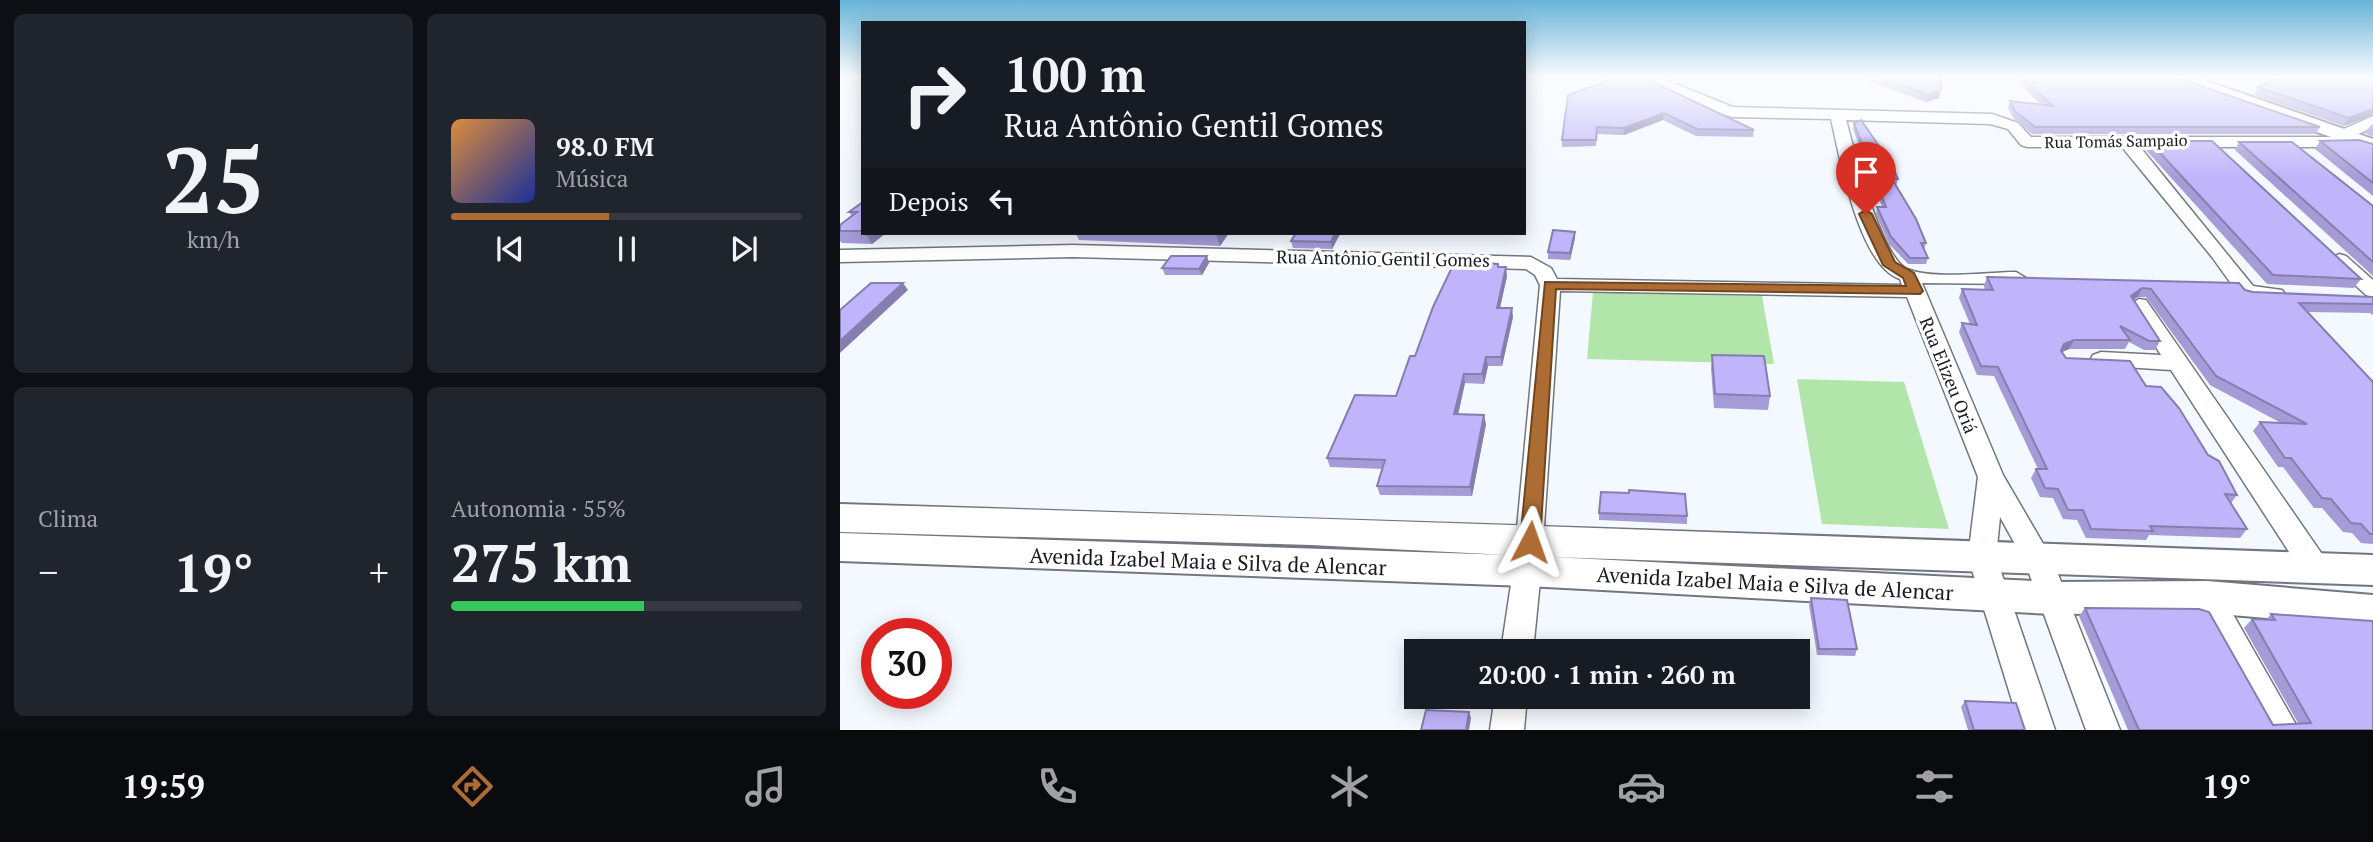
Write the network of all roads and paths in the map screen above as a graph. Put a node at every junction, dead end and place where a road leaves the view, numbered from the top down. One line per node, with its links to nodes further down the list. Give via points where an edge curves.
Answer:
1 (1762, 111): 3 (street)
2 (2275, 111): 5 (street)
3 (1837, 113): 8 (street, Rua Tomás Sampaio, via 1992,119 2013,126 2027,142); 16 (street, Rua Elizeu Oriá, via 1866,214 1889,265)
4 (2373, 121): 5 (street)
5 (2343, 135): 9 (street)
6 (2211, 140): 7 (street, Rua Tomás Sampaio); 8 (street, Rua Tomás Sampaio); 11 (street)
7 (2291, 141): 9 (street, Rua Tomás Sampaio); 10 (street)
8 (2127, 142): 17 (street)
9 (2368, 144)
10 (2312, 158)
11 (2231, 159)
12 (2322, 244): 19 (street)
13 (840, 256): 18 (street, Rua Antônio Gentil Gomes, via 1073,251 1506,260 1531,263 1544,272)
14 (2033, 279): 16 (street)
15 (2213, 282): 17 (street)
16 (1912, 283): 18 (street); 26 (street, Rua Elizeu Oriá)
17 (2241, 283): 20 (street, via 2247,292)
18 (1550, 285): 31 (street)
19 (2373, 291)
20 (2302, 295)
21 (2350, 297): 22 (street)
22 (2373, 298)
23 (2139, 305): 25 (street)
24 (2084, 360): 25 (street)
25 (2179, 363): 35 (street)
26 (1991, 477): 32 (street, Rua Elizeu Oriá); 33 (street, Rua Elizeu Oriá)
27 (840, 517): 28 (street, Avenida Izabel Maia e Silva de Alencar)
28 (1311, 531): 31 (street, Avenida Izabel Maia e Silva de Alencar); 34 (street)
29 (840, 547): 34 (street, Avenida Izabel Maia e Silva de Alencar)
30 (1881, 554): 31 (street, Avenida Izabel Maia e Silva de Alencar); 32 (street, Avenida Izabel Maia e Silva de Alencar); 37 (street)
31 (1529, 556): 34 (street, Avenida Izabel Maia e Silva de Alencar); 37 (street, Avenida Izabel Maia e Silva de Alencar); 42 (street)
32 (1982, 557): 33 (street, Avenida Izabel Maia e Silva de Alencar); 38 (street, Rua Elizeu Oriá)
33 (2038, 559): 35 (street, Avenida Izabel Maia e Silva de Alencar); 40 (street, Rua Elizeu Oriá)
34 (1299, 565)
35 (2314, 566): 36 (street, Avenida Izabel Maia e Silva de Alencar)
36 (2373, 570)
37 (1888, 588): 38 (street, Avenida Izabel Maia e Silva de Alencar)
38 (1992, 593): 40 (street, Avenida Izabel Maia e Silva de Alencar); 45 (street, Rua Elizeu Oriá)
39 (2207, 597): 40 (street, Avenida Izabel Maia e Silva de Alencar); 41 (street, Avenida Izabel Maia e Silva de Alencar); 47 (street)
40 (2052, 598): 46 (street, Rua Elizeu Oriá)
41 (2373, 611)
42 (1519, 639)
43 (1509, 709): 44 (street)
44 (1507, 730)
45 (2038, 730)
46 (2103, 730)
47 (2282, 730)

